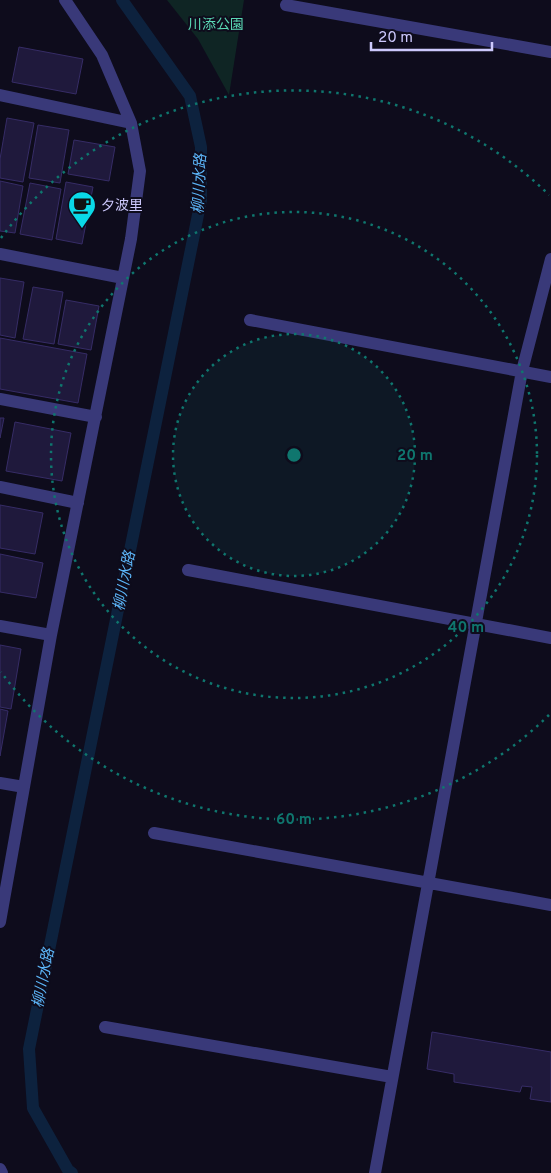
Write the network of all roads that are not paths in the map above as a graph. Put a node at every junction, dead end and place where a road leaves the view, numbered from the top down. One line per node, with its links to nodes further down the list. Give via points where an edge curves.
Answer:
1 (64, 0): 5 (street, via 102,55)
2 (286, 5): 3 (street)
3 (551, 52)
4 (0, 95): 5 (street)
5 (132, 122): 8 (street, via 140,171)
6 (0, 254): 8 (street)
7 (551, 259): 10 (street)
8 (123, 278): 13 (street)
9 (250, 320): 10 (street)
10 (522, 371): 11 (street); 17 (street)
11 (551, 377)
12 (0, 399): 13 (street)
13 (96, 417): 15 (street)
14 (0, 487): 15 (street)
15 (78, 503): 19 (street)
16 (188, 570): 17 (street)
17 (475, 624): 20 (street); 24 (street)
18 (0, 626): 19 (street)
19 (51, 635): 22 (street)
20 (551, 638)
21 (0, 783): 22 (street)
22 (24, 788): 26 (street)
23 (154, 833): 24 (street)
24 (427, 882): 25 (street); 28 (street)
25 (551, 905)
26 (0, 922)
27 (105, 1027): 28 (street)
28 (392, 1077): 31 (street)
29 (0, 1169): 30 (street)
30 (2, 1173)
31 (375, 1173)

